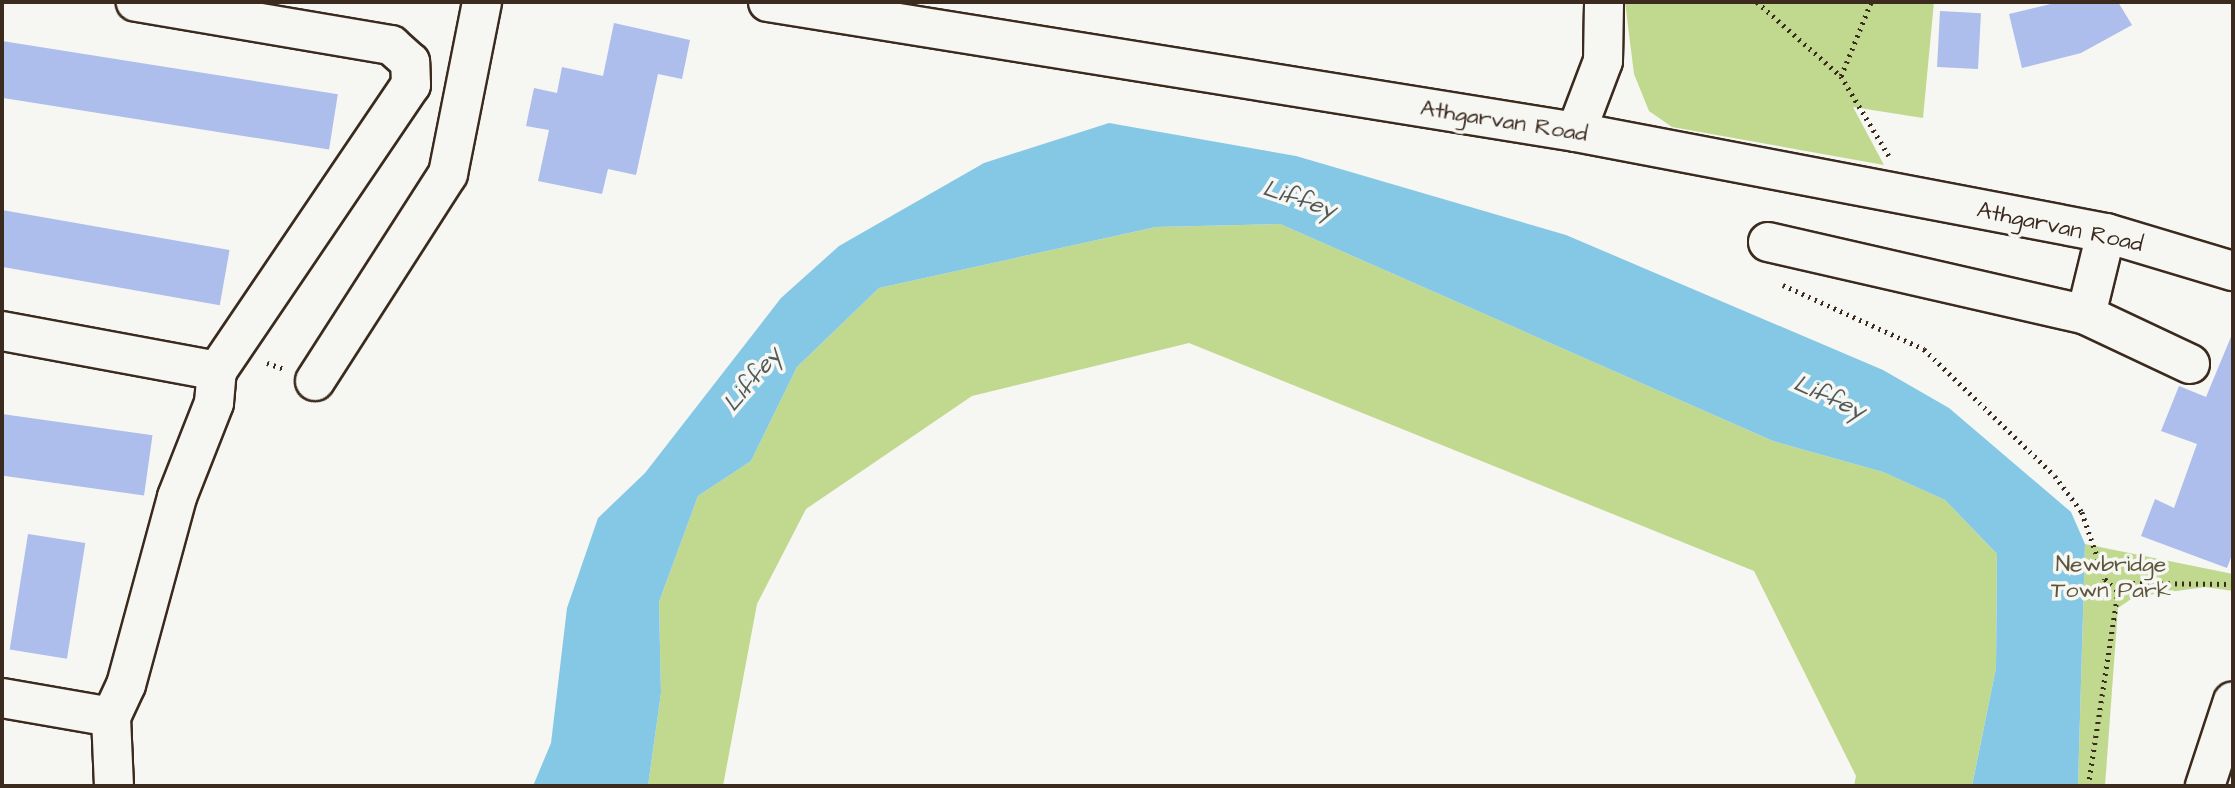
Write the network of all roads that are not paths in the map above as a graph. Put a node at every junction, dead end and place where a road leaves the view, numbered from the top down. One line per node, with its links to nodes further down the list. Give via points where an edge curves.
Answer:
1 (136, 2): 5 (street)
2 (482, 2): 14 (street, via 448,174)
3 (768, 2): 6 (street, Athgarvan Road)
4 (1604, 2): 6 (street, via 1603,61)
5 (198, 7): 13 (street, via 390,45 410,62 400,105 295,247 238,348)
6 (1576, 132): 7 (street, Athgarvan Road)
7 (2106, 233): 9 (street, Athgarvan Road); 10 (street)
8 (1768, 242): 10 (street)
9 (2233, 271)
10 (2086, 315): 12 (street)
11 (2, 331): 13 (street)
12 (2190, 364)
13 (217, 371): 17 (street, via 214,403 177,497 126,685)
14 (314, 381)
15 (2, 698): 17 (street)
16 (2233, 701): 19 (street)
17 (111, 717): 18 (street)
18 (114, 786)
19 (2205, 786)

